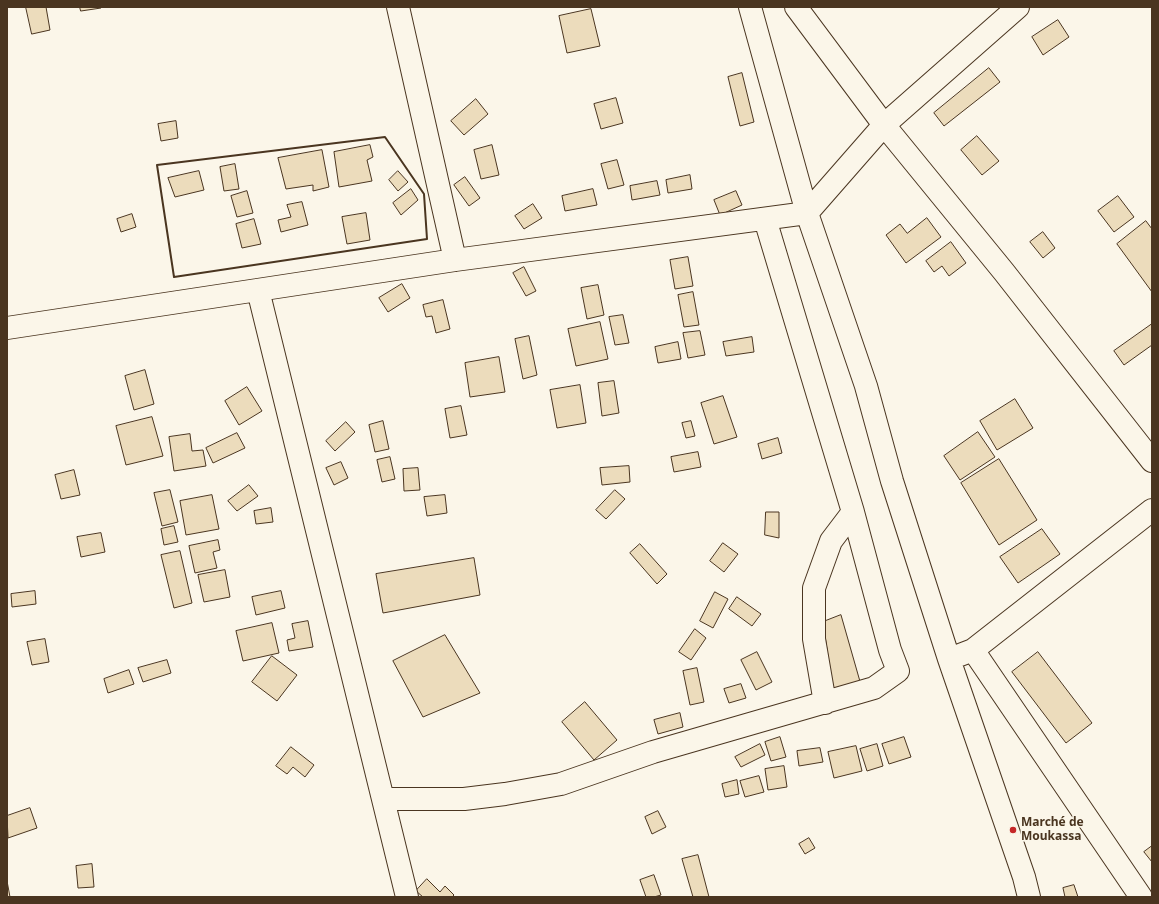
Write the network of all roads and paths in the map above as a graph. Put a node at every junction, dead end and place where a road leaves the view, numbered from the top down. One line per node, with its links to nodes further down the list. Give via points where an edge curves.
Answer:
1 (398, 7): 8 (street)
2 (750, 7): 6 (street)
3 (796, 7): 5 (street)
4 (1018, 7): 5 (street)
5 (884, 124): 6 (street); 11 (street)
6 (807, 213): 7 (street); 15 (street, via 866,386 892,481)
7 (765, 219): 8 (street); 13 (street)
8 (455, 260): 9 (street)
9 (258, 290): 10 (street); 17 (street)
10 (7, 328)
11 (1152, 461)
12 (1152, 510): 14 (street)
13 (853, 512): 16 (street, via 831,541 814,588 814,639); 16 (street, via 898,671 874,688)
14 (973, 650): 15 (street); 20 (street)
15 (949, 659): 19 (street)
16 (825, 703): 17 (street, via 653,752 561,784 464,799)
17 (383, 800): 18 (street)
18 (407, 897)
19 (1029, 897)
20 (1141, 897)

